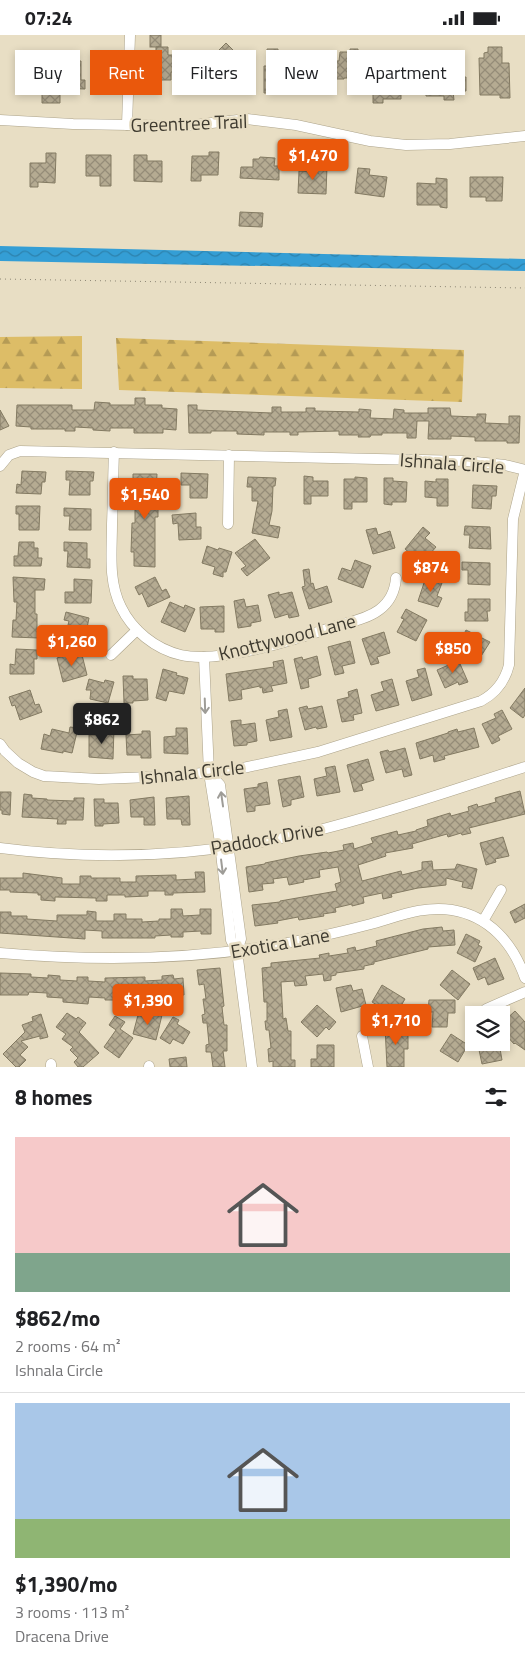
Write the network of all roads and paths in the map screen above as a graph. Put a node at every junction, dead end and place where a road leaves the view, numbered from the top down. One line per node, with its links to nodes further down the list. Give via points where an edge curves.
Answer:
1 (130, 35): 3 (street)
2 (0, 120): 3 (street, Greentree Trail)
3 (127, 125): 4 (street, Greentree Trail, via 186,126 247,119 406,145)
4 (525, 136)
5 (0, 279): 6 (path)
6 (525, 288)
7 (114, 452): 8 (street, Ishnala Circle); 9 (street, Ishnala Circle, via 20,451 9,455); 13 (street, Knottywood Lane, via 111,571 121,608)
8 (229, 455): 10 (street, Ishnala Circle, via 466,461); 11 (street)
9 (0, 466)
10 (525, 470): 18 (street, Ishnala Circle, via 513,519 508,665 496,691 476,703 318,752)
11 (228, 524)
12 (396, 578): 15 (street, Knottywood Lane, via 390,599 369,616 255,649)
13 (137, 630): 14 (street); 15 (street, Knottywood Lane, via 169,651)
14 (111, 655)
15 (204, 657): 18 (street, one-way to 18)
16 (2, 750): 18 (street, Ishnala Circle, via 22,767 55,777 138,779)
17 (525, 767): 19 (street, Paddock Drive, via 323,829)
18 (208, 773): 19 (street)
19 (224, 847): 20 (street, Paddock Drive, via 104,855); 23 (street, via 232,941)
20 (0, 848)
21 (501, 890): 22 (street)
22 (483, 921): 23 (street, Exotica Lane, via 453,910 427,909 306,940); 25 (street, Exotica Lane, via 508,943)
23 (237, 951): 24 (street, Exotica Lane, via 123,959); 29 (street)
24 (0, 953)
25 (525, 978)
26 (525, 992): 27 (street)
27 (493, 1006)
28 (362, 1036): 30 (street)
29 (252, 1067)
30 (368, 1067)

